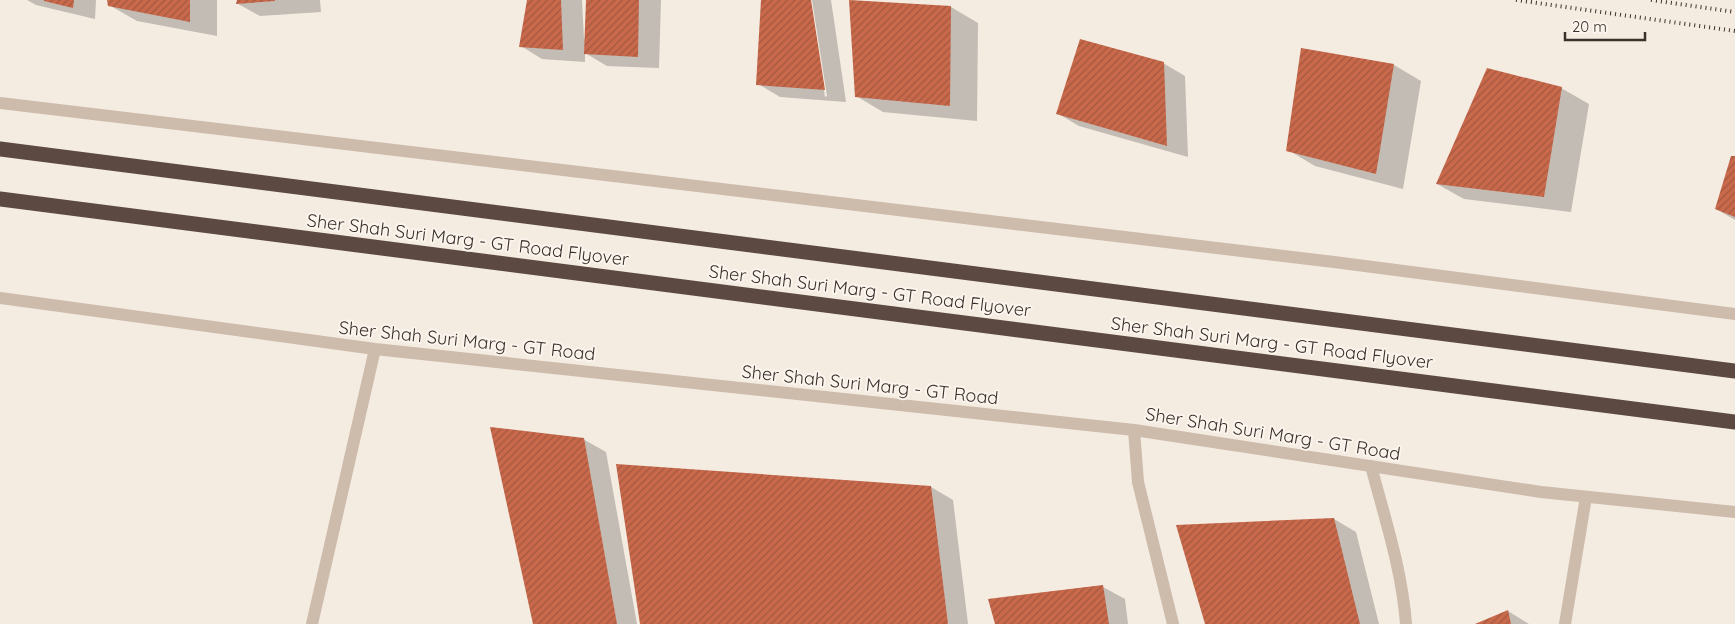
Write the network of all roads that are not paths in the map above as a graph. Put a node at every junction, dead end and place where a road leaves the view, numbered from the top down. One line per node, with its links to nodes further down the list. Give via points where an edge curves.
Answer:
1 (0, 103): 5 (street, via 1324,261)
2 (0, 149): 7 (highway, Sher Shah Suri Marg - GT Road Flyover)
3 (0, 199): 8 (highway, Sher Shah Suri Marg - GT Road Flyover)
4 (0, 298): 6 (street, Sher Shah Suri Marg - GT Road)
5 (1735, 314)
6 (375, 349): 9 (street, Sher Shah Suri Marg - GT Road); 13 (street)
7 (1735, 371)
8 (1735, 422)
9 (1134, 430): 10 (street, Sher Shah Suri Marg - GT Road); 14 (street, via 1138,482)
10 (1372, 466): 11 (street, Sher Shah Suri Marg - GT Road); 15 (street, via 1398,565)
11 (1586, 497): 12 (street, Sher Shah Suri Marg - GT Road); 16 (street)
12 (1734, 515)
13 (312, 624)
14 (1173, 624)
15 (1406, 624)
16 (1565, 624)

